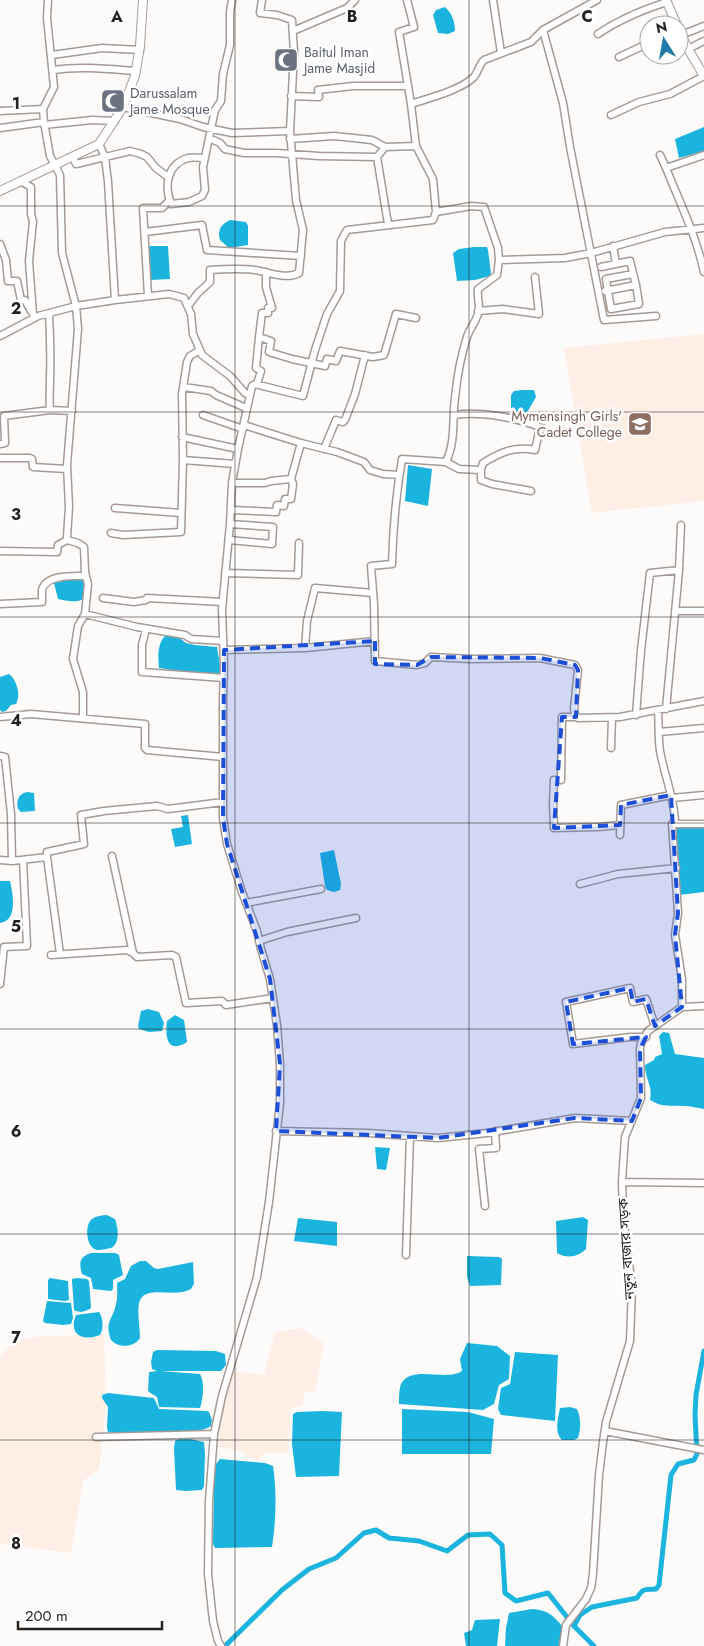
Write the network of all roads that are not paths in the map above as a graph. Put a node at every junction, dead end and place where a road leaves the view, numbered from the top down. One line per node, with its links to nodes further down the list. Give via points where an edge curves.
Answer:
1 (48, 0): 22 (street)
2 (143, 0): 19 (main road)
3 (232, 0): 37 (street, via 230,45 221,100)
4 (262, 0): 14 (street, via 260,13 277,14 292,20)
5 (355, 0): 14 (street, via 347,8)
6 (407, 0): 27 (street, via 414,27 399,32)
7 (493, 0): 21 (street)
8 (597, 0): 12 (street)
9 (667, 1): 10 (main road); 15 (street, via 614,23)
10 (673, 15)
11 (704, 26): 13 (street)
12 (543, 30): 21 (street, via 531,42); 64 (street, via 563,103)
13 (689, 30)
14 (293, 31): 28 (street)
15 (598, 34)
16 (704, 41): 18 (street)
17 (639, 48): 23 (street)
18 (689, 48)
19 (140, 50): 22 (street, via 102,48); 25 (main road)
20 (689, 51): 26 (main road)
21 (501, 53): 29 (street, via 484,60 474,76 458,86)
22 (52, 55): 24 (street)
23 (619, 57)
24 (53, 70): 25 (street, via 103,68); 31 (street, via 54,86)
25 (136, 71): 30 (main road)
26 (704, 76): 33 (street, via 670,94 639,102)
27 (408, 86): 28 (street, via 338,87 318,90 319,97); 29 (street)
28 (291, 96): 38 (street)
29 (411, 104): 42 (street)
30 (124, 107): 34 (main road); 37 (street)
31 (43, 109): 32 (street); 35 (street)
32 (0, 111)
33 (611, 115)
34 (115, 121): 35 (street); 41 (main road)
35 (44, 124): 36 (street); 51 (street)
36 (0, 128)
37 (210, 129): 38 (street, via 232,133); 39 (street)
38 (290, 131): 40 (street)
39 (209, 138): 44 (street, via 225,149 244,153); 50 (street)
40 (290, 139): 43 (street, via 334,136 372,140); 44 (street)
41 (100, 144): 47 (main road); 48 (street)
42 (416, 146): 43 (street); 57 (street, via 434,179)
43 (385, 147): 49 (street)
44 (292, 154): 49 (street); 65 (street, via 296,200 304,230)
45 (660, 155): 52 (street)
46 (704, 155): 52 (street)
47 (73, 157): 48 (street, via 76,164); 51 (main road)
48 (105, 157): 53 (street, via 130,152 141,154); 77 (street)
49 (377, 157): 58 (street)
50 (204, 158): 53 (street, via 185,160 169,172); 56 (street, via 202,196 189,202 171,204)
51 (55, 166): 54 (main road); 78 (street, via 60,175 62,253)
52 (666, 168): 60 (street)
53 (168, 177): 56 (street)
54 (22, 182): 55 (main road); 82 (street, via 30,187 33,221 28,261)
55 (0, 191)
56 (170, 201): 61 (street, via 162,208 143,208)
57 (436, 212): 58 (street, via 432,220); 66 (street, via 484,206)
58 (388, 224): 89 (street, via 347,230 341,241 340,290 327,314)
59 (704, 228): 60 (street)
60 (692, 229): 63 (street, via 665,232); 70 (street)
61 (145, 232): 65 (street, via 202,225 207,250); 76 (street)
62 (0, 244): 82 (street, via 8,281 17,281 21,300 27,302)
63 (613, 246): 64 (street); 67 (street)
64 (591, 253): 66 (street, via 565,258); 75 (street)
65 (301, 256): 69 (street, via 299,273)
66 (499, 260): 80 (street, via 497,275 478,289)
67 (616, 264): 68 (street); 71 (street, via 630,261)
68 (601, 267)
69 (266, 272): 79 (street, via 210,270 210,282); 86 (street, via 272,308 268,308 268,313 262,313)
70 (704, 272)
71 (633, 274): 73 (street); 74 (street, via 606,279)
72 (535, 277): 80 (street, via 539,314 503,309)
73 (636, 285): 74 (street); 74 (street, via 639,304 611,309)
74 (608, 291): 75 (street)
75 (598, 292): 83 (street, via 604,320)
76 (148, 296): 77 (street); 79 (street, via 169,294 184,298)
77 (115, 300): 78 (street)
78 (76, 306): 81 (street); 95 (street, via 78,329)
79 (188, 306): 87 (street, via 193,334)
80 (478, 311): 97 (street, via 464,350)
81 (49, 313): 82 (street); 94 (street)
82 (34, 316): 85 (street)
83 (656, 316)
84 (416, 318): 88 (street, via 396,314 384,355)
85 (0, 336)
86 (259, 337): 89 (street, via 271,341 269,352); 90 (street, via 256,368 261,371)
87 (200, 350): 91 (street, via 187,362); 92 (street)
88 (366, 355): 89 (street, via 340,351 336,361 326,360 325,366); 102 (street, via 345,420 336,420)
89 (312, 364): 90 (street, via 303,396)
90 (257, 384): 92 (street, via 252,386)
91 (184, 386): 93 (street, via 211,391); 99 (street)
92 (250, 395): 93 (street)
93 (246, 408): 98 (street)
94 (50, 410): 95 (street); 101 (street, via 4,416 5,443)
95 (72, 412): 108 (street)
96 (203, 415): 98 (street)
97 (454, 415): 106 (street, via 451,452); 109 (street, via 488,416 542,428 535,450 520,448 499,454 483,463)
98 (243, 427): 100 (street); 103 (street)
99 (182, 437): 103 (street); 105 (street)
100 (301, 443): 102 (street); 111 (street)
101 (0, 444)
102 (324, 448): 110 (street, via 364,462 370,470)
103 (238, 449): 107 (street)
104 (0, 458): 108 (street, via 31,458 33,467)
105 (183, 460): 107 (street); 116 (street)
106 (446, 462): 109 (street, via 460,469); 110 (street, via 402,459)
107 (235, 464): 112 (street)
108 (67, 469): 120 (street)
109 (481, 470): 113 (street, via 481,480)
110 (399, 475): 127 (street, via 392,564 371,566)
111 (291, 479): 112 (street); 115 (street, via 291,499 285,499 284,506 277,505 276,512)
112 (232, 483): 115 (street)
113 (531, 491)
114 (115, 508): 116 (street)
115 (231, 510): 117 (street)
116 (181, 513): 119 (street, via 180,533)
117 (230, 524): 121 (street); 121 (street, via 273,527 272,544)
118 (681, 525): 124 (street)
119 (111, 533)
120 (68, 540): 123 (street, via 58,545 57,552); 126 (street, via 84,547)
121 (229, 540): 125 (street)
122 (299, 543): 125 (street, via 298,575)
123 (0, 551)
124 (679, 570): 131 (street); 143 (street, via 650,574)
125 (225, 573): 129 (street)
126 (86, 576): 130 (street, via 46,582 42,589 42,602); 133 (street)
127 (373, 593): 136 (street); 137 (street, via 315,588)
128 (103, 598): 129 (street, via 134,602 147,598)
129 (223, 602): 135 (street)
130 (0, 604)
131 (676, 611): 132 (street); 141 (street)
132 (704, 611)
133 (85, 614): 134 (street); 146 (street, via 78,626 73,659 83,692)
134 (146, 629): 135 (street, via 185,635 191,639); 139 (street, via 142,645 142,672)
135 (224, 641): 138 (street)
136 (375, 641): 137 (street); 145 (street, via 375,661 410,666 425,663 431,657 540,658 575,665 578,670)
137 (305, 648): 138 (street)
138 (224, 650): 139 (street)
139 (224, 678): 152 (street)
140 (704, 701): 141 (street)
141 (666, 709): 142 (street)
142 (658, 711): 143 (street); 149 (street)
143 (636, 715): 147 (street)
144 (0, 716): 146 (street, via 30,714)
145 (576, 717): 147 (street); 158 (street, via 562,717 560,780 554,780 552,804 554,828)
146 (82, 718): 152 (street, via 145,724 146,750)
147 (612, 718): 150 (street)
148 (704, 728): 149 (street)
149 (659, 732): 154 (street)
150 (611, 748)
151 (0, 756): 164 (street, via 5,757)
152 (223, 757): 155 (street)
153 (704, 795): 154 (street)
154 (671, 797): 156 (street, via 675,821); 158 (street, via 620,805)
155 (223, 802): 161 (street, via 168,809 148,806 81,815 84,844 47,852); 168 (street, via 227,844)
156 (672, 824): 157 (street); 165 (street)
157 (704, 824)
158 (620, 825): 159 (street)
159 (620, 835)
160 (112, 856): 171 (street)
161 (47, 857): 163 (street); 172 (street)
162 (0, 860): 164 (street)
163 (23, 860): 164 (street); 174 (street, via 27,946 4,947)
164 (12, 861)
165 (676, 868): 166 (street, via 618,874); 177 (street, via 678,913 675,935 682,979)
166 (580, 884)
167 (321, 889): 168 (street)
168 (246, 903): 170 (street)
169 (356, 918): 170 (street, via 286,932)
170 (259, 941): 175 (street)
171 (133, 953): 172 (street, via 127,950); 175 (street, via 137,957 176,957 186,1003 222,1001 226,1005)
172 (60, 954): 173 (street)
173 (51, 955)
174 (0, 984)
175 (273, 998): 181 (street, via 280,1064)
176 (704, 1006): 177 (street)
177 (682, 1007): 178 (street, নতুন বাজার সড়ক)
178 (655, 1026): 179 (street, নতুন বাজার সড়ক); 179 (street, via 646,999 633,1002 630,988 566,1002 573,1044)
179 (646, 1037): 180 (street, নতুন বাজার সড়ক, via 640,1050 641,1098)
180 (632, 1122): 182 (street, via 575,1118); 184 (street, নতুন বাজার সড়ক, via 625,1136)
181 (276, 1131): 183 (street); 189 (street, via 257,1277)
182 (495, 1132): 183 (street, via 438,1138); 186 (street, via 496,1148 479,1149)
183 (410, 1136): 187 (street)
184 (622, 1182): 185 (street); 188 (street, নতুন বাজার সড়ক, via 632,1287 630,1341)
185 (704, 1183)
186 (485, 1206)
187 (406, 1255)
188 (605, 1432): 191 (street); 193 (street, নতুন বাজার সড়ক, via 593,1574 586,1599 566,1625)
189 (214, 1434): 190 (street); 192 (street, via 208,1574 213,1621)
190 (96, 1437)
191 (704, 1450)
192 (220, 1645)
193 (563, 1646)

